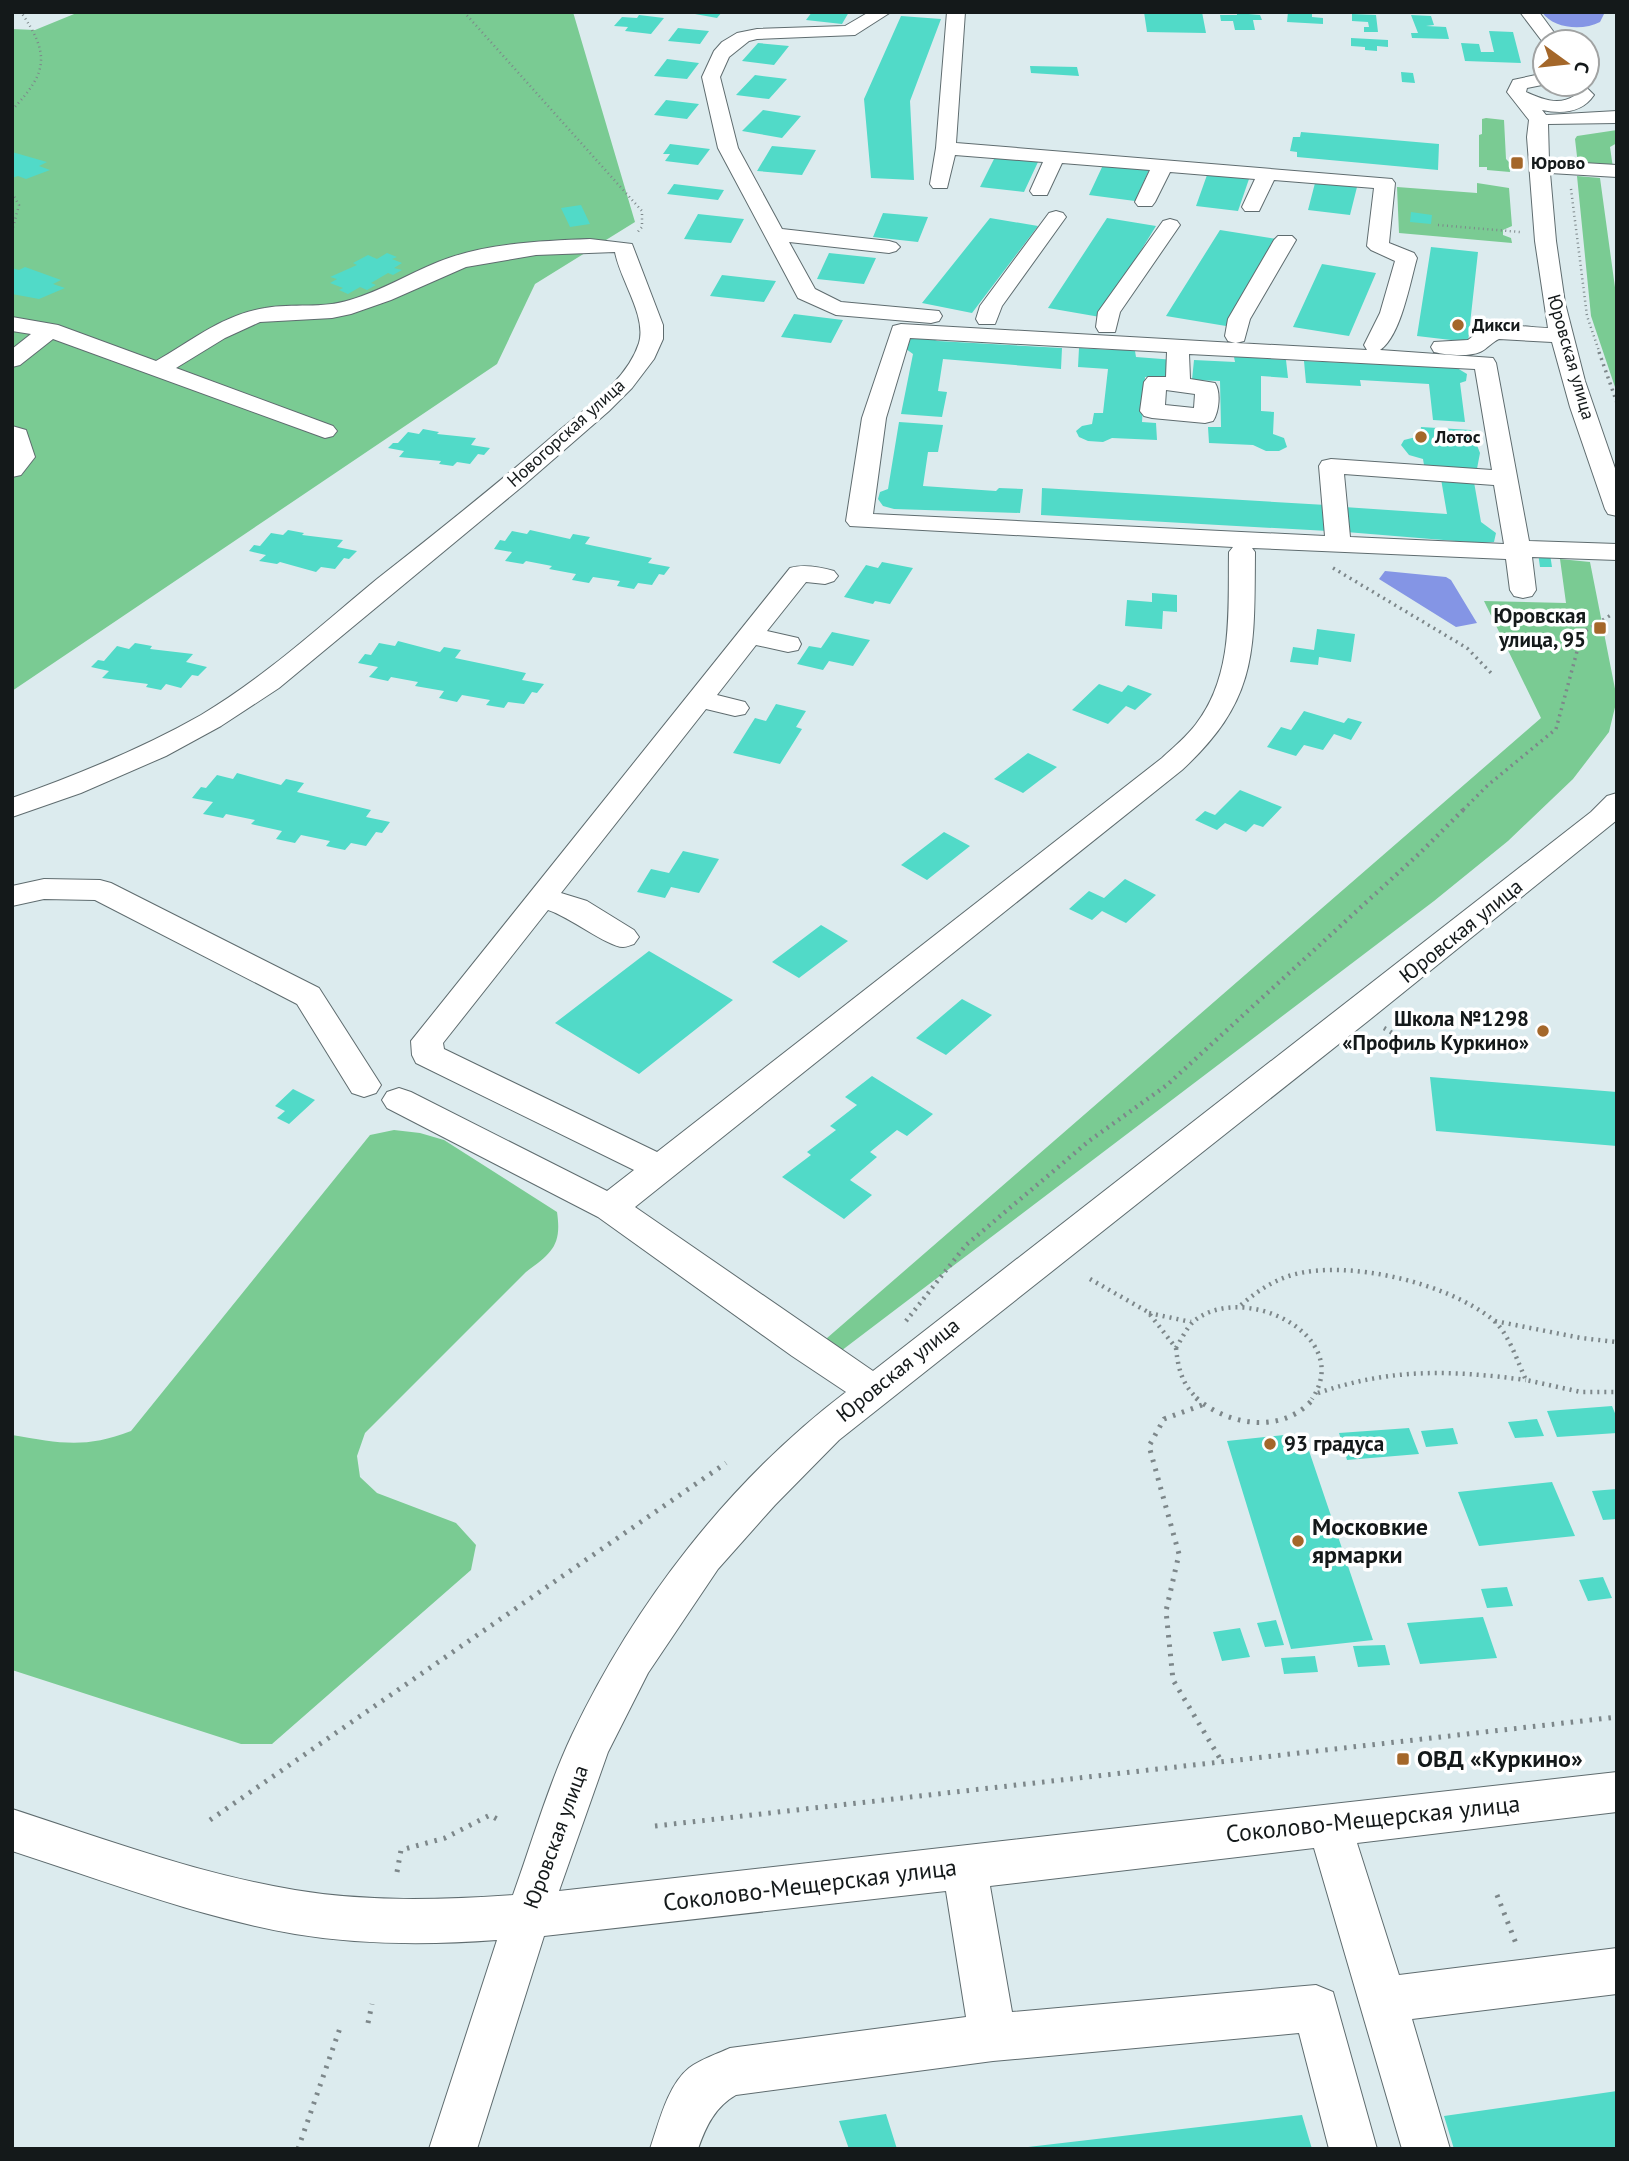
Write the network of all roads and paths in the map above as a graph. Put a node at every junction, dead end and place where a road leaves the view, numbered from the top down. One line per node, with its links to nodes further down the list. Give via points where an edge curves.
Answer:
1 (21, 12): 12 (path, via 43,50 30,92)
2 (464, 12): 35 (path, via 642,211 642,227)
3 (882, 12): 32 (street, via 849,31 756,25 720,55 711,77 728,148)
4 (957, 12): 15 (street)
5 (1529, 12): 6 (street)
6 (1544, 28)
7 (1531, 82): 8 (street, via 1516,87)
8 (1520, 96): 9 (street, via 1547,105); 14 (street)
9 (1568, 98)
10 (1571, 98): 14 (street)
11 (1577, 98): 13 (street)
12 (12, 110)
13 (1617, 115): 14 (street)
14 (1539, 119): 18 (street, Юровская улица)
15 (946, 148): 16 (street); 22 (street)
16 (1055, 156): 17 (street); 23 (street)
17 (1163, 165): 21 (street); 25 (street)
18 (1539, 166): 19 (street); 41 (street, Юровская улица, via 1545,253)
19 (1570, 168): 20 (street); 46 (path, via 1587,316)
20 (1617, 171)
21 (1267, 174): 26 (street); 42 (street, via 1385,183 1378,246 1406,258 1391,313)
22 (940, 184)
23 (1040, 191)
24 (12, 193): 30 (path, via 19,205)
25 (1145, 202)
26 (1252, 207)
27 (1056, 217): 36 (street, via 991,306)
28 (1170, 225): 38 (street, via 1109,312)
29 (1438, 225): 31 (path)
30 (12, 231)
31 (1520, 232)
32 (774, 234): 34 (street); 36 (street, via 806,293 836,308)
33 (1285, 240): 40 (street, via 1239,319)
34 (889, 247)
35 (625, 248): 45 (street, via 614,244 548,248 448,265 382,297 341,310 254,316); 65 (street, Новогорская улица, via 631,275 654,328 636,368 598,408 450,535 237,704 84,783)
36 (987, 319): 38 (street)
37 (12, 324): 39 (street)
38 (1107, 327): 40 (street)
39 (50, 330): 44 (street); 45 (street)
40 (1236, 336): 42 (street)
41 (1561, 336): 42 (street, via 1498,332 1468,348); 52 (street, Юровская улица)
42 (1375, 345)
43 (1178, 346): 47 (street, via 1178,385 1207,387 1205,416); 51 (street, via 1485,363); 56 (street, via 901,331 874,418 859,521)
44 (12, 360)
45 (160, 368): 48 (street)
46 (1617, 403)
47 (1178, 424)
48 (325, 430)
49 (12, 433): 50 (street, via 18,435 23,457)
50 (12, 471)
51 (1506, 478): 53 (street); 56 (street, via 1331,466)
52 (1616, 504)
53 (1518, 549): 55 (street); 56 (street); 58 (street)
54 (1242, 552): 72 (street, via 1243,638 1236,676 1211,724 1172,764)
55 (1617, 552)
56 (1332, 553): 62 (path, via 1467,648)
57 (825, 576): 60 (street, via 799,573)
58 (1523, 590)
59 (1611, 615): 77 (path, via 1583,633 1556,729 1488,785 1167,1085 1089,1141 966,1245)
60 (750, 635): 61 (street); 63 (street)
61 (788, 644)
62 (1494, 676)
63 (699, 699): 64 (street); 68 (street)
64 (735, 708)
65 (12, 808)
66 (1613, 811): 83 (street, Юровская улица)
67 (12, 896): 70 (street, via 44,889 100,890 307,996)
68 (542, 897): 69 (street, via 576,908); 72 (street, via 427,1041 428,1055)
69 (624, 937)
70 (364, 1085)
71 (400, 1100): 73 (street)
72 (660, 1168): 73 (street)
73 (610, 1208): 83 (street)
74 (1090, 1279): 76 (path)
75 (1240, 1306): 78 (path, via 1259,1289 1297,1274 1345,1271 1402,1279 1453,1296); 79 (path, via 1213,1310); 85 (path, via 1277,1314 1307,1335 1322,1364)
76 (1148, 1312): 79 (path); 81 (path)
77 (906, 1321)
78 (1494, 1321): 80 (path); 82 (path)
79 (1191, 1322): 81 (path)
80 (1617, 1342)
81 (1176, 1348): 86 (path, via 1180,1378)
82 (1526, 1380): 84 (path, via 1581,1392); 85 (path, via 1429,1369 1348,1381)
83 (873, 1390): 99 (street, Юровская улица, via 825,1429 761,1493 705,1558 633,1660 588,1748)
84 (1617, 1392)
85 (1318, 1393): 86 (path, via 1294,1415 1267,1422 1238,1421)
86 (1202, 1405): 89 (path, via 1164,1419 1149,1446 1179,1554 1166,1611 1173,1680)
87 (726, 1463): 92 (path)
88 (1617, 1717): 89 (path)
89 (1222, 1762): 94 (path)
90 (1617, 1792): 93 (street, Соколово-Мещерская улица)
91 (497, 1819): 97 (path, via 490,1815 444,1838 401,1850)
92 (210, 1820)
93 (1328, 1824): 96 (street, Соколово-Мещерская улица); 102 (street)
94 (655, 1826)
95 (12, 1830): 99 (street, Соколово-Мещерская улица, via 257,1904 321,1915 387,1920)
96 (965, 1868): 99 (street, Соколово-Мещерская улица); 106 (street)
97 (397, 1872)
98 (1497, 1895): 101 (path)
99 (528, 1916): 108 (street, Юровская улица)
100 (1617, 1971): 101 (street)
101 (1530, 1982): 102 (street)
102 (1382, 2000): 111 (street)
103 (372, 2004): 104 (path)
104 (368, 2023)
105 (340, 2028): 107 (path)
106 (993, 2037): 109 (street, via 730,2072 705,2086 687,2113); 110 (street, via 1316,2008)
107 (298, 2149)
108 (453, 2149)
109 (674, 2149)
110 (1353, 2149)
111 (1426, 2149)

